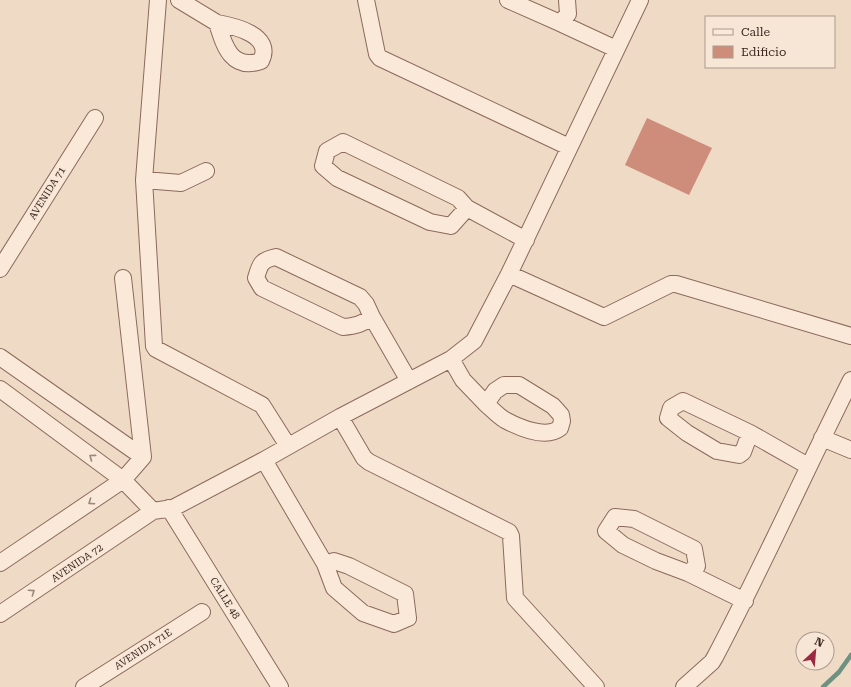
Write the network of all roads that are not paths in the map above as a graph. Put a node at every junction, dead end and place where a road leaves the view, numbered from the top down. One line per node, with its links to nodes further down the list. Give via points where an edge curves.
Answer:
1 (158, 0): 13 (street)
2 (179, 0): 7 (street)
3 (366, 0): 11 (street, via 376,54 380,58)
4 (508, 0): 8 (street)
5 (567, 0): 8 (street, via 568,14)
6 (640, 0): 9 (street, AVENIDA 72)
7 (217, 23)
8 (560, 23): 9 (street)
9 (616, 49): 11 (street, AVENIDA 72)
10 (95, 118): 16 (street, AVENIDA 71)
11 (569, 147): 15 (street, AVENIDA 72)
12 (206, 171): 13 (street, via 181,183)
13 (144, 180): 30 (street, via 154,346 262,405)
14 (467, 208): 14 (street, via 458,198 343,142 327,151 323,166 337,178 430,222 451,226); 15 (street)
15 (526, 240): 17 (street, AVENIDA 72)
16 (0, 269)
17 (509, 274): 20 (street, via 604,317 671,284 676,284); 22 (street, AVENIDA 72, via 474,340)
18 (123, 278): 32 (street)
19 (372, 317): 19 (street, via 360,296 276,257 265,259 260,265 256,278 262,288 337,324 344,327 355,326); 24 (street)
20 (851, 336)
21 (0, 357): 32 (street)
22 (451, 359): 24 (street, AVENIDA 72); 26 (street, via 463,380)
23 (851, 380): 29 (street)
24 (409, 381): 27 (street, AVENIDA 72)
25 (0, 389): 35 (street, CALLE 48, one-way to 25)
26 (486, 404)
27 (340, 417): 30 (street, AVENIDA 72); 45 (street, via 364,458 369,462 509,532 515,598)
28 (750, 433): 28 (street, via 683,401 671,408 668,418 717,451 739,455 743,452); 34 (street)
29 (822, 438): 31 (street); 34 (street)
30 (288, 446): 33 (street, AVENIDA 72)
31 (851, 450)
32 (142, 457): 35 (street)
33 (264, 460): 36 (street, AVENIDA 72, via 173,508); 38 (street)
34 (808, 466): 40 (street)
35 (123, 480): 36 (street, CALLE 48); 37 (street, one-way to 37)
36 (161, 510): 42 (street, AVENIDA 72, one-way to 36); 44 (street, CALLE 48)
37 (0, 563)
38 (325, 564): 38 (street, via 334,588 363,613 394,624 408,618 405,594 349,566 334,561)
39 (688, 573): 39 (street, via 697,566 694,549 634,519 615,517 606,531 623,545); 40 (street)
40 (745, 601): 46 (street, via 714,660)
41 (202, 612): 43 (street, AVENIDA 71E)
42 (0, 614)
43 (84, 687)
44 (280, 687)
45 (596, 687)
46 (684, 687)

